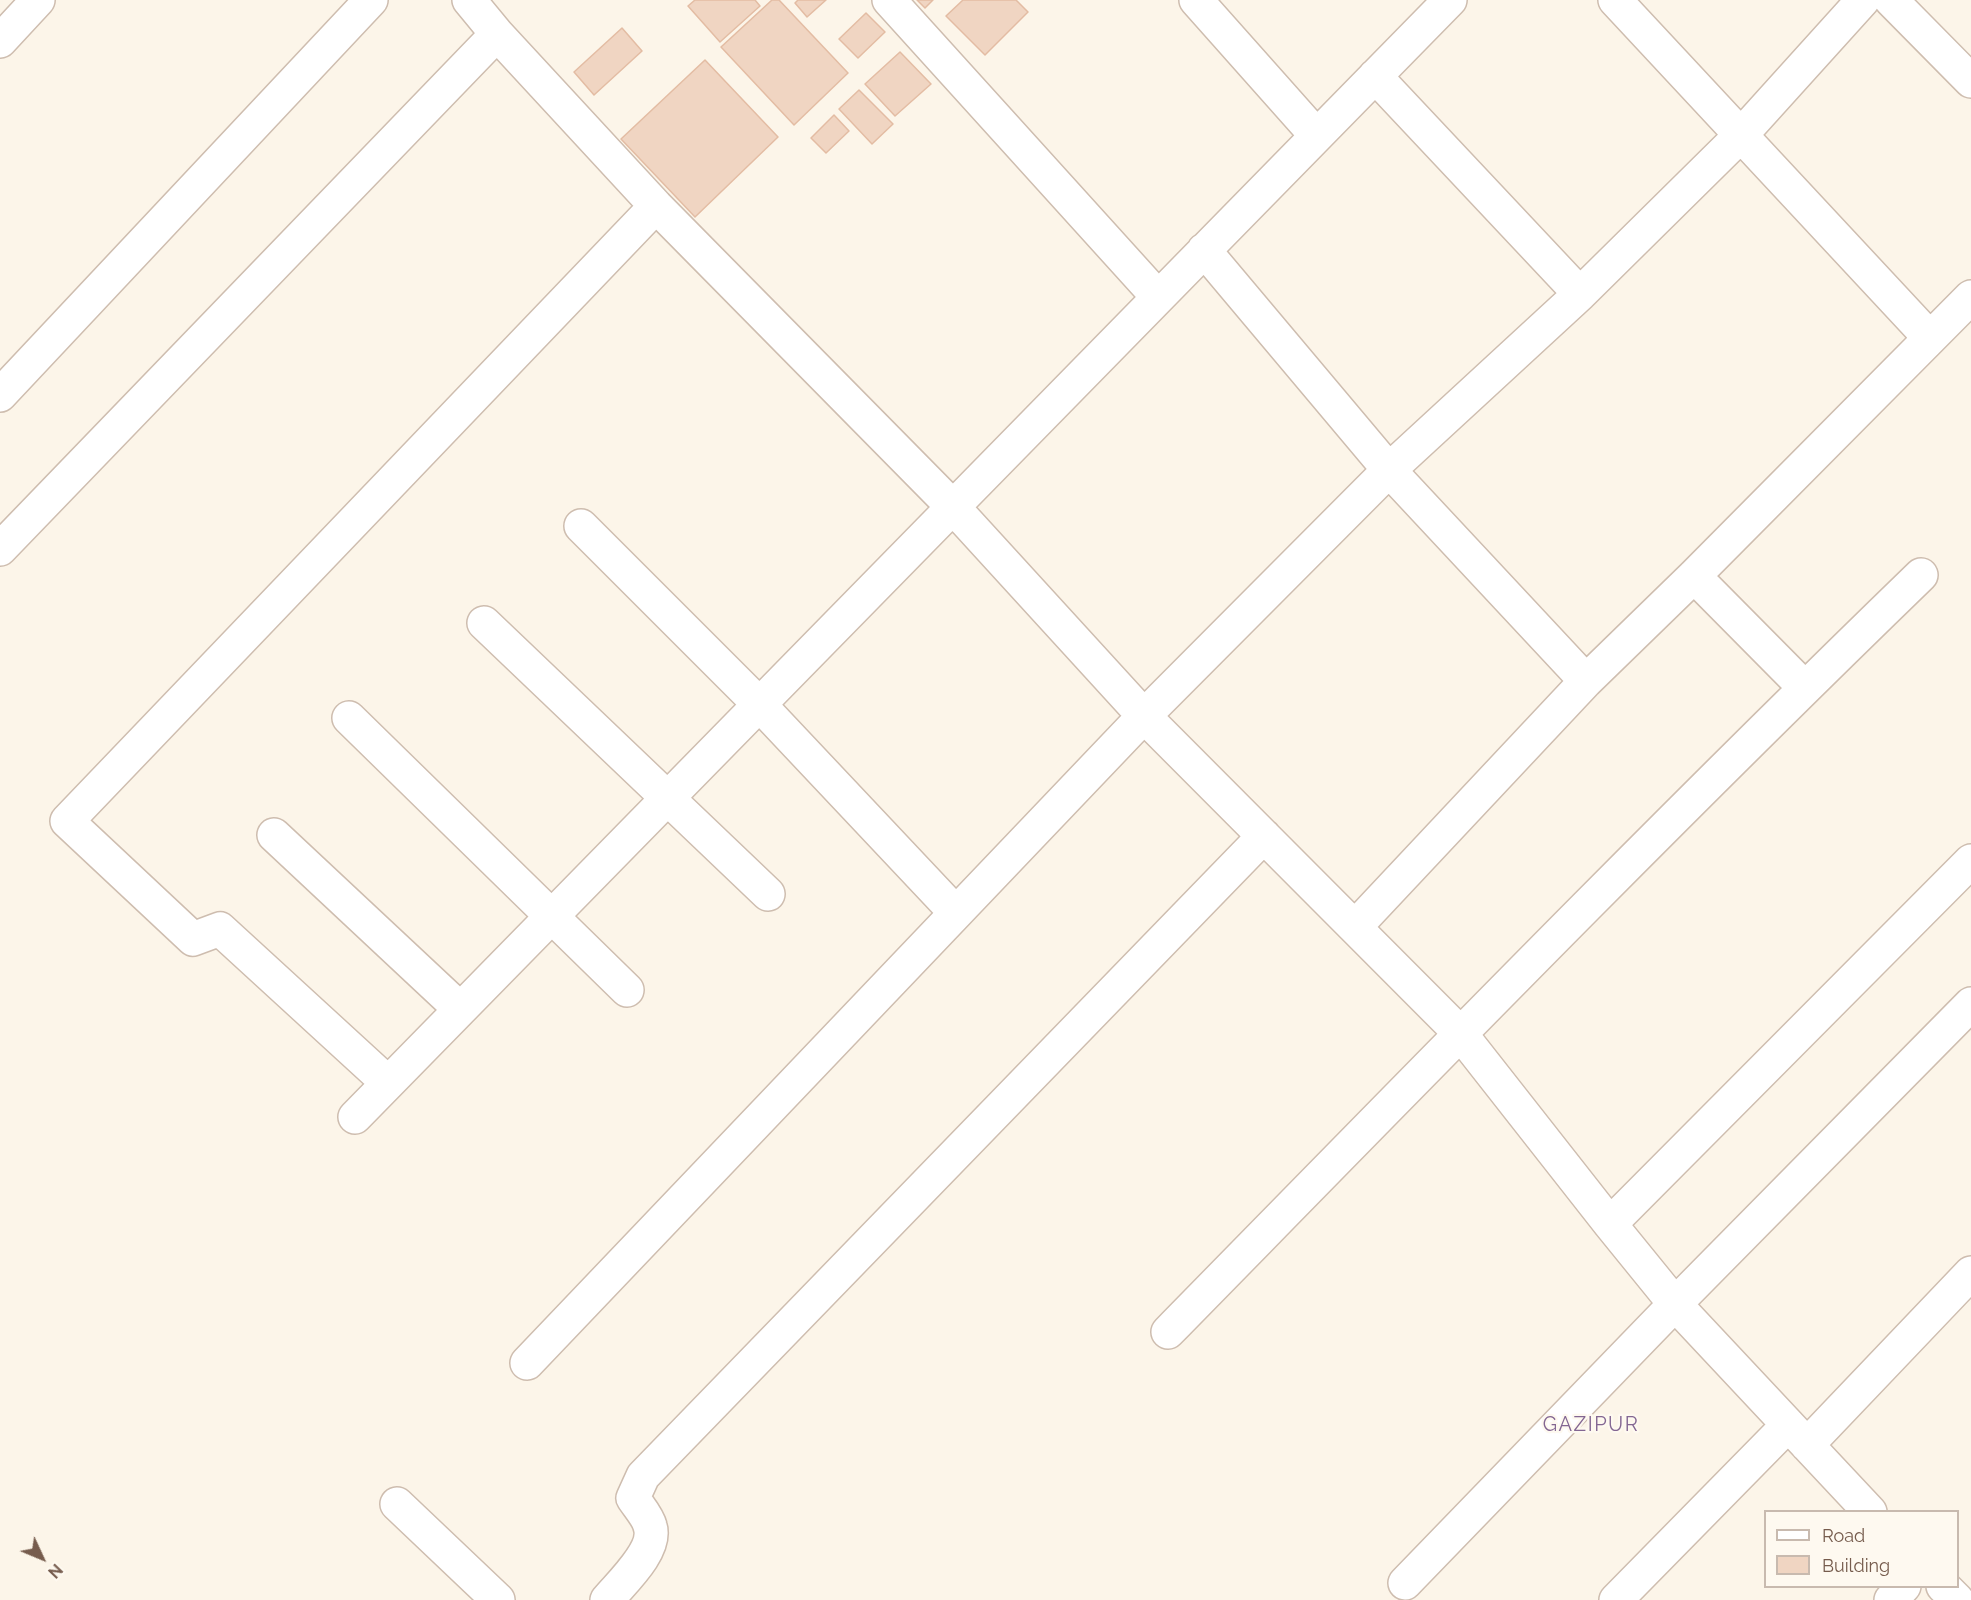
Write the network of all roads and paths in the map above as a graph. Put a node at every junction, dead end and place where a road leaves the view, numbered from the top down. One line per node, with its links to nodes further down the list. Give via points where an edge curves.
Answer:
1 (38, 0): 11 (street)
2 (371, 0): 22 (street)
3 (469, 0): 10 (street)
4 (889, 0): 19 (street)
5 (1196, 0): 14 (street)
6 (1450, 0): 12 (street)
7 (1615, 0): 15 (street)
8 (1863, 0): 15 (street)
9 (1892, 0): 13 (street)
10 (497, 34): 16 (street); 26 (street)
11 (0, 41)
12 (1375, 76): 14 (street); 18 (street)
13 (1971, 81)
14 (1316, 135): 17 (street)
15 (1741, 135): 18 (street); 21 (street)
16 (656, 206): 24 (street); 47 (street, via 67,821 193,939 220,929)
17 (1204, 250): 19 (street); 23 (street)
18 (1580, 294): 23 (street)
19 (1158, 297): 24 (street)
20 (1971, 297): 21 (street)
21 (1930, 338): 28 (street)
22 (0, 395)
23 (1389, 470): 30 (street); 33 (street)
24 (953, 507): 32 (street); 33 (street)
25 (581, 526): 32 (street)
26 (0, 549)
27 (1921, 575): 31 (street)
28 (1694, 576): 30 (street); 31 (street)
29 (484, 623): 35 (street)
30 (1586, 681): 42 (street)
31 (1804, 688): 46 (street)
32 (759, 704): 35 (street); 40 (street)
33 (1144, 716): 37 (street); 40 (street)
34 (349, 718): 41 (street)
35 (668, 798): 39 (street); 41 (street)
36 (274, 835): 45 (street)
37 (1264, 836): 42 (street); 61 (street, via 643,1476 633,1498 651,1527 649,1545)
38 (1971, 861): 49 (street)
39 (768, 894)
40 (956, 913): 53 (street)
41 (551, 916): 43 (street); 45 (street)
42 (1355, 927): 46 (street)
43 (627, 990)
44 (1971, 1004): 51 (street)
45 (460, 1010): 47 (street)
46 (1460, 1034): 49 (street); 52 (street)
47 (388, 1083): 48 (street)
48 (355, 1117)
49 (1610, 1224): 51 (street)
50 (1971, 1273): 54 (street)
51 (1675, 1304): 54 (street); 57 (street)
52 (1167, 1332)
53 (526, 1363)
54 (1798, 1435): 56 (street); 62 (street)
55 (397, 1504): 60 (street)
56 (1868, 1510)
57 (1405, 1583)
58 (1903, 1588): 63 (street)
59 (1944, 1588): 64 (street)
60 (498, 1600)
61 (607, 1600)
62 (1616, 1600)
63 (1891, 1600)
64 (1957, 1600)

